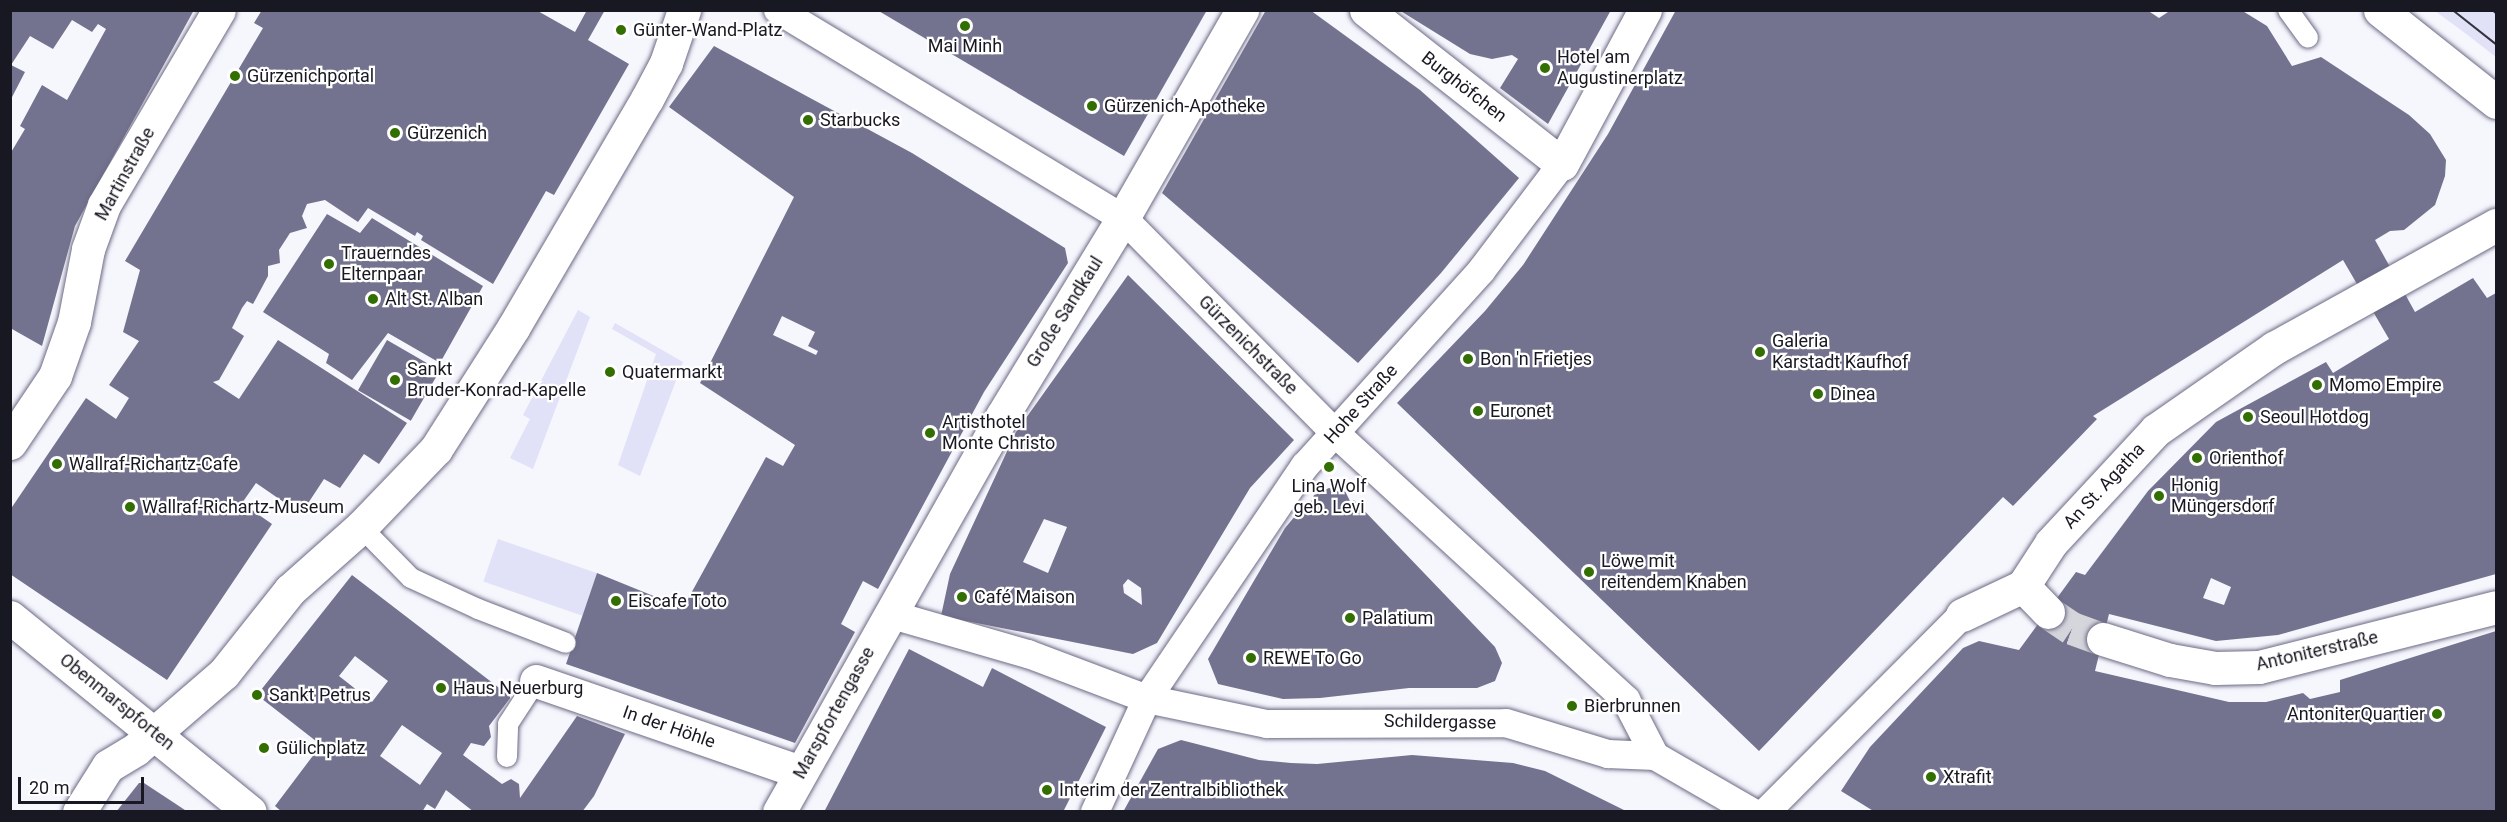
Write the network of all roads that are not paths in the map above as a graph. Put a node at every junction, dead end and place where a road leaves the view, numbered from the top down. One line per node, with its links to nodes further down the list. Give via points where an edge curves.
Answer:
1 (219, 10): 15 (street, Martinstraße, via 104,205 88,249 74,322 55,376)
2 (684, 10): 16 (street, via 666,63 647,99 463,409 436,449)
3 (778, 10): 12 (street, Gürzenichstraße)
4 (1242, 10): 12 (street, Große Sandkaul)
5 (1366, 10): 11 (street, Burghöfchen)
6 (1645, 10): 11 (street, Hohe Straße)
7 (2288, 10): 9 (lane)
8 (2380, 10): 10 (street)
9 (2308, 38)
10 (2496, 102)
11 (1562, 164): 14 (street, Hohe Straße, via 1481,271)
12 (1123, 218): 14 (street, Gürzenichstraße); 20 (street, Große Sandkaul, via 1002,416)
13 (2496, 225): 17 (street, An St. Agatha, via 2274,348 2156,430 2051,543)
14 (1335, 433): 26 (street, Hohe Straße, via 1268,518); 28 (street, Gürzenichstraße, via 1626,700)
15 (10, 443)
16 (361, 527): 24 (lane, via 411,578); 27 (street, via 290,590 224,673)
17 (2023, 586): 19 (street); 21 (street)
18 (2496, 607): 23 (street, Antoniterstraße, via 2259,667 2215,668 2170,660)
19 (2048, 612)
20 (889, 614): 26 (street, via 1028,654); 30 (street, Marspfortengasse)
21 (1962, 615): 36 (street)
22 (10, 617): 27 (street, Obenmarspforten)
23 (2103, 639)
24 (566, 643)
25 (536, 681): 29 (lane, via 508,724); 30 (street, In der Höhle)
26 (1147, 699): 28 (street, Schildergasse, via 1267,724 1506,723 1608,754); 34 (street, Hohe Straße)
27 (157, 732): 31 (street, via 108,766); 32 (street, Obenmarspforten)
28 (1655, 756): 35 (street, Schildergasse)
29 (507, 757)
30 (801, 772): 33 (street, Marspfortengasse)
31 (79, 812)
32 (250, 812)
33 (779, 812)
34 (1095, 812)
35 (1752, 812)
36 (1766, 812)

